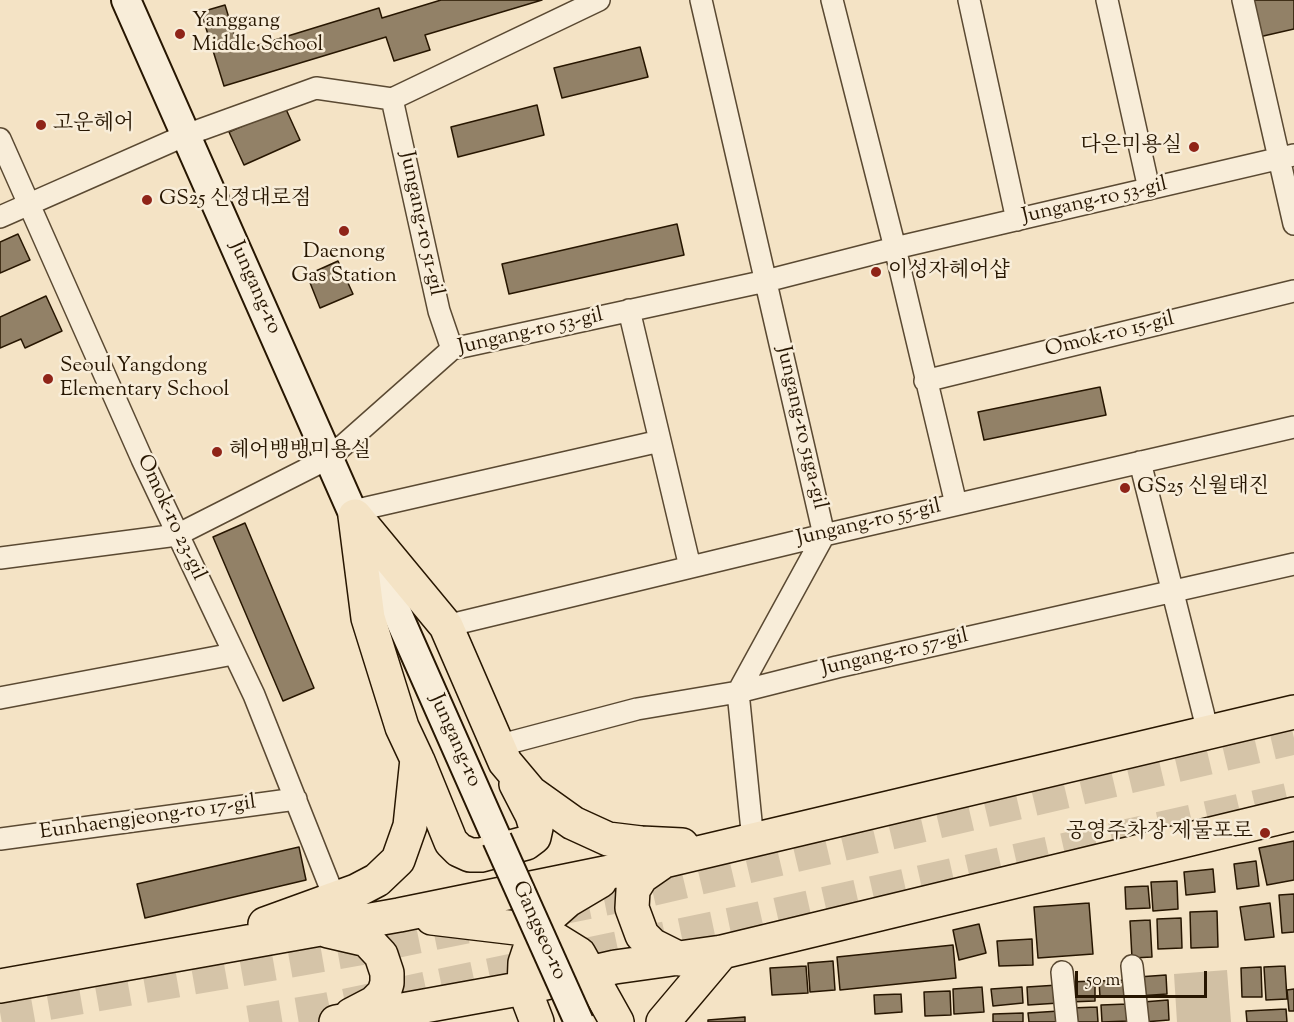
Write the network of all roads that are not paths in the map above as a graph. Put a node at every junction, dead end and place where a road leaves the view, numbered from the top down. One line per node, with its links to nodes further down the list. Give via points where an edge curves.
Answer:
1 (126, 0): 10 (main road, Jungang-ro)
2 (600, 0): 8 (street)
3 (701, 0): 19 (street, Jungang-ro 51ga-gil)
4 (832, 0): 18 (street)
5 (969, 0): 16 (street)
6 (1107, 0): 13 (street)
7 (1243, 0): 12 (street)
8 (577, 5): 9 (street)
9 (392, 99): 10 (street, via 316,88); 22 (street, Jungang-ro 51-gil, via 439,310)
10 (186, 135): 14 (street); 26 (main road, Jungang-ro)
11 (0, 139): 14 (street, Omok-ro 23-gil)
12 (1287, 157): 13 (street, Jungang-ro 53-gil); 17 (street)
13 (1149, 189): 16 (street, Jungang-ro 53-gil)
14 (29, 204): 15 (street); 30 (street, Omok-ro 23-gil)
15 (0, 217)
16 (1017, 220): 18 (street, Jungang-ro 53-gil)
17 (1294, 224)
18 (895, 248): 19 (street, Jungang-ro 53-gil); 23 (street)
19 (766, 281): 21 (street, Jungang-ro 53-gil); 31 (street, Jungang-ro 51ga-gil)
20 (1294, 291): 23 (street, Omok-ro 15-gil)
21 (629, 310): 22 (street, Jungang-ro 53-gil); 25 (street, Jungang-ro 53-gil)
22 (452, 349): 26 (street, Jungang-ro 53-gil)
23 (925, 381): 28 (street)
24 (1294, 427): 27 (street, Jungang-ro 55-gil)
25 (660, 441): 29 (street); 34 (street, Jungang-ro 53-gil)
26 (329, 458): 29 (main road, Jungang-ro); 30 (street, Jungang-ro 53-gil)
27 (1140, 462): 28 (street, Jungang-ro 55-gil); 35 (street)
28 (956, 504): 31 (street, Jungang-ro 55-gil)
29 (354, 514): 36 (main road); 43 (main road, via 368,618 402,727); 47 (main road, Jungang-ro)
30 (177, 535): 32 (street, Jungang-ro 53-gil); 37 (street, Omok-ro 23-gil)
31 (824, 535): 34 (street, Jungang-ro 55-gil); 38 (street, Jungang-ro 51ga-gil)
32 (0, 558)
33 (1294, 564): 35 (street, Jungang-ro 57-gil)
34 (690, 567): 36 (street, Jungang-ro 55-gil)
35 (1172, 592): 38 (street, Jungang-ro 57-gil); 41 (street)
36 (446, 626): 42 (main road)
37 (233, 654): 39 (street); 44 (street, Omok-ro 23-gil)
38 (738, 692): 42 (street, Jungang-ro 57-gil, via 637,709); 48 (street)
39 (0, 698)
40 (1294, 712): 41 (main road)
41 (1208, 732): 48 (main road)
42 (501, 754): 43 (main road, via 536,828 534,837 526,843 481,855 470,855 451,842); 48 (main road, via 531,793 573,823 608,839)
43 (417, 759): 51 (main road, via 410,826 398,860 377,880)
44 (296, 799): 46 (street, Eunhaengjeong-ro 17-gil); 51 (street, Omok-ro 23-gil)
45 (1294, 814): 56 (main road)
46 (0, 839)
47 (497, 839): 65 (main road, Gangseo-ro, bridge)
48 (741, 844): 49 (main road)
49 (664, 861): 50 (main road); 57 (main road, via 641,877 633,890 632,908 642,935 652,945)
50 (616, 870): 52 (main road); 54 (main road, via 568,900)
51 (335, 899): 55 (main road)
52 (399, 915): 53 (main road); 54 (main road)
53 (316, 930): 55 (main road); 63 (main road, via 367,940 381,955 387,973 384,993 374,1003)
54 (538, 933): 60 (main road, via 579,954); 62 (main road, via 525,963)
55 (202, 951): 61 (main road)
56 (722, 952): 57 (main road); 67 (main road)
57 (680, 959): 60 (main road, via 615,967)
58 (1132, 966): 69 (street)
59 (1062, 972): 68 (street)
60 (592, 974): 62 (main road); 66 (main road)
61 (0, 986)
62 (530, 1005): 63 (main road, via 465,998)
63 (337, 1022)
64 (560, 1022): 66 (main road, via 568,1012 584,1010)
65 (579, 1022)
66 (616, 1022)
67 (663, 1022)
68 (1067, 1022)
69 (1138, 1022)

